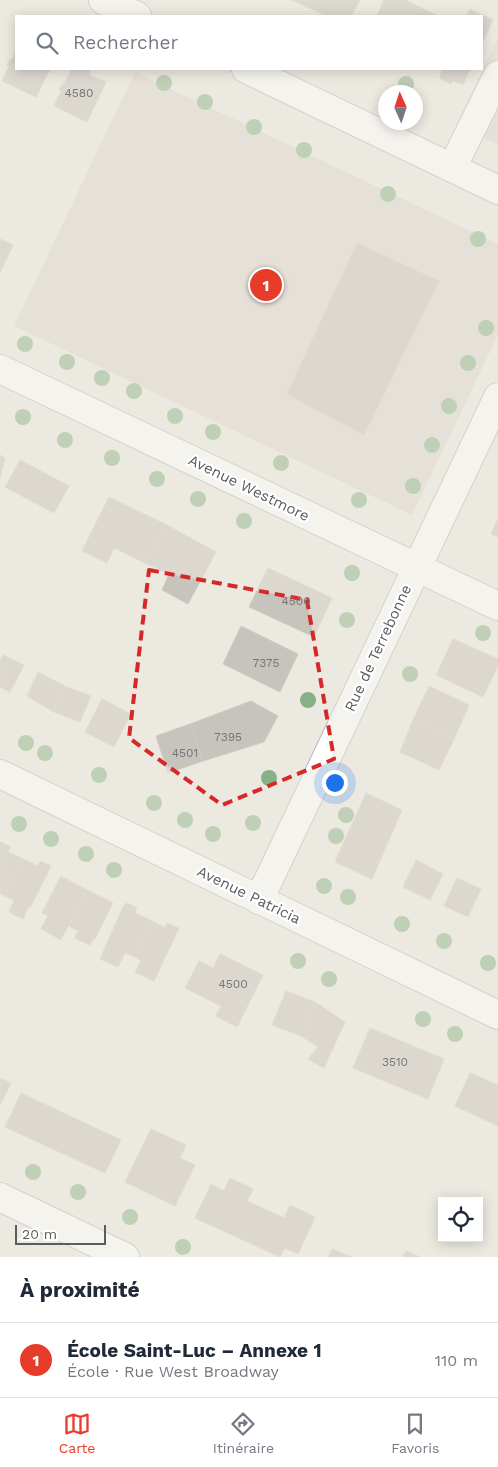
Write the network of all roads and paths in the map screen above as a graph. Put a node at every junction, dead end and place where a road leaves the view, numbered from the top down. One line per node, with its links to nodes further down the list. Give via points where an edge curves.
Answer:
1 (104, 0): 2 (street)
2 (135, 15)
3 (248, 70): 5 (street)
4 (498, 75): 5 (street)
5 (452, 168): 6 (street)
6 (498, 190)
7 (0, 369): 9 (street, Avenue Westmore)
8 (498, 396): 9 (street, Rue de Terrebonne)
9 (417, 567): 10 (street, Avenue Westmore); 12 (street, Rue de Terrebonne)
10 (498, 606)
11 (0, 774): 12 (street, Avenue Patricia)
12 (259, 900): 13 (street, Avenue Patricia)
13 (498, 1015)
14 (0, 1197): 15 (street)
15 (125, 1257)

